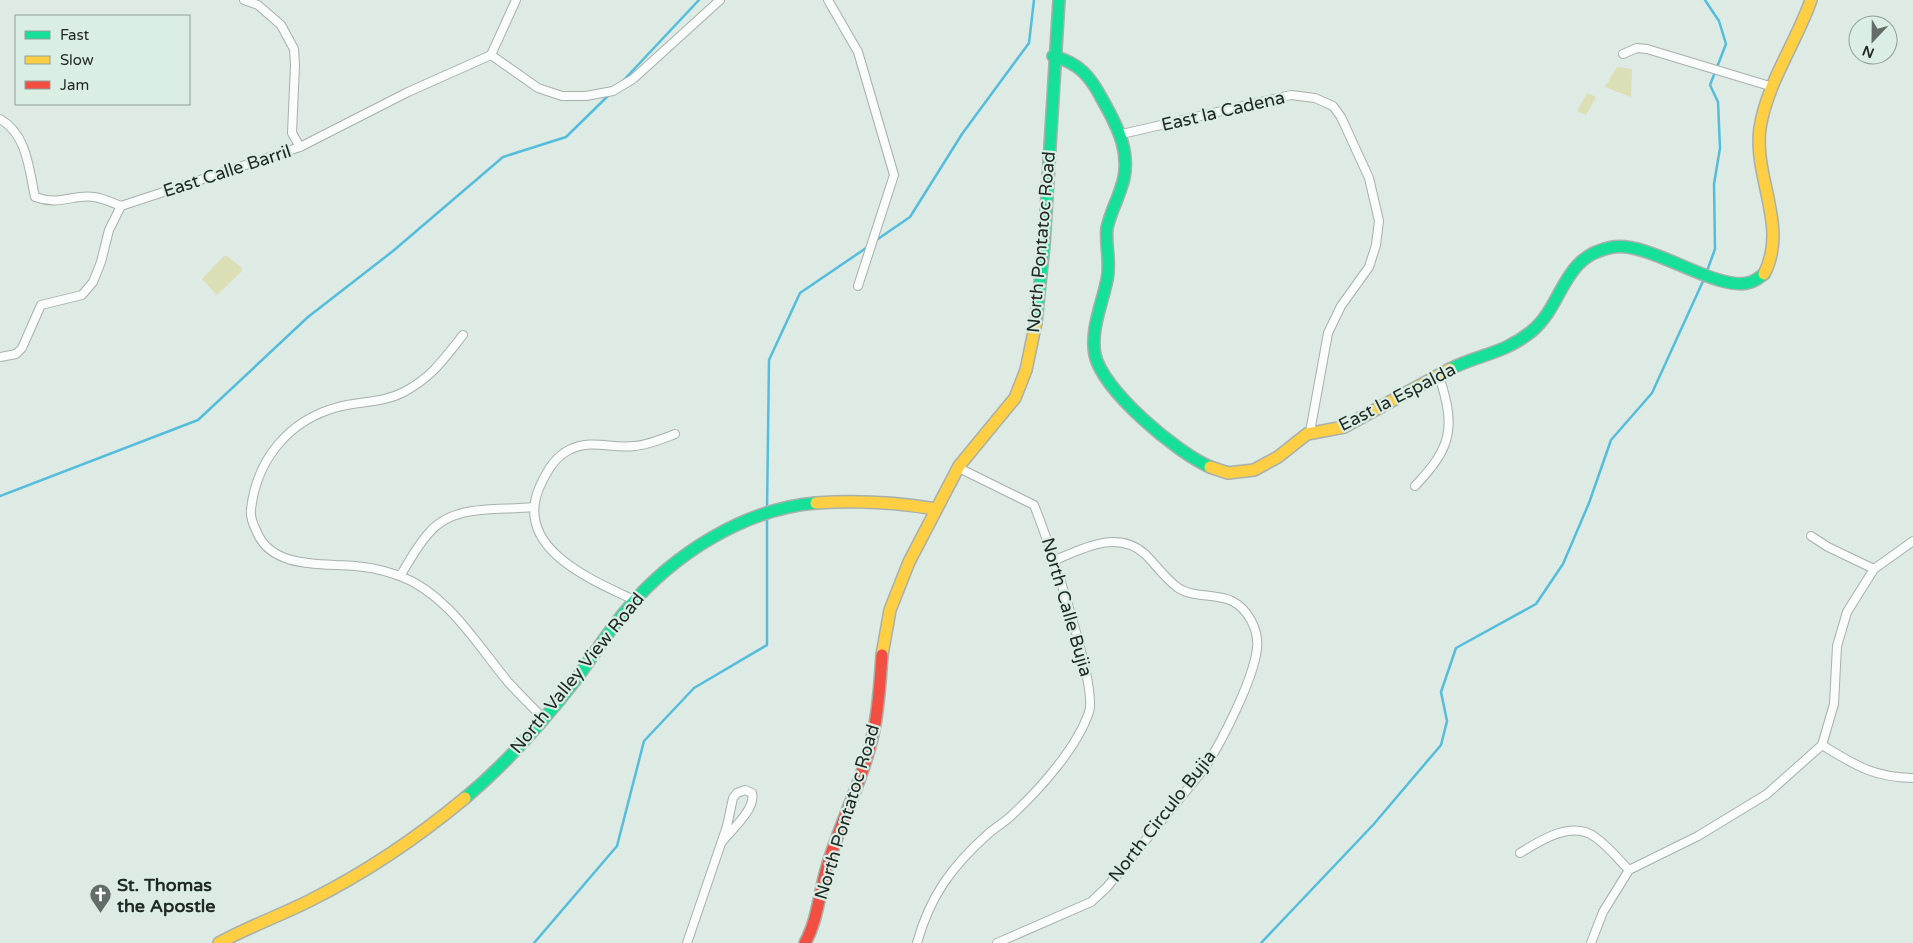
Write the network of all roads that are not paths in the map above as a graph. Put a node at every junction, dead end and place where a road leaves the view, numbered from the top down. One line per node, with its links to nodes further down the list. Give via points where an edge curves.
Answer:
1 (244, 0): 7 (street)
2 (516, 0): 9 (street)
3 (720, 0): 9 (street, via 640,73 613,91 562,96 538,88)
4 (828, 0): 16 (street, via 858,52 894,175)
5 (1059, 0): 10 (street, North Pontatoc Road)
6 (1811, 0): 11 (street)
7 (260, 2): 14 (street, via 281,25 294,49 292,133)
8 (1623, 54): 11 (street, via 1637,48 1646,49)
9 (492, 55): 14 (street, East Calle Barril, via 408,92)
10 (1053, 56): 13 (street, via 1067,59 1087,71); 22 (street, North Pontatoc Road, via 1049,179 1039,302 1030,352 1014,399)
11 (1773, 87): 19 (street, East la Espalda, via 1765,105 1758,148 1773,222 1773,249 1766,272 1757,280 1746,286 1731,284 1631,247 1600,248 1577,264 1539,323 1514,344 1492,356 1460,364)
12 (0, 119): 15 (street, via 10,124 22,142 35,197 60,202 94,196)
13 (1122, 134): 20 (street, via 1126,174 1107,225 1109,265 1094,335 1097,362 1113,387 1141,417 1188,454 1229,473 1259,468 1281,456); 20 (street, East la Cadena, via 1291,95 1315,98 1333,106 1341,117 1369,178 1379,221 1369,267 1341,306 1328,333)
14 (300, 147): 15 (street, East Calle Barril)
15 (121, 206): 18 (street, via 109,230 93,282 82,294 41,305 22,348 16,354)
16 (858, 286)
17 (463, 335): 30 (street, via 433,373 403,392 387,399 339,406 311,416 283,436 267,459 254,491 250,512 253,524 260,540 274,553 301,564 337,565)
18 (0, 357)
19 (1439, 376): 20 (street, East la Espalda, via 1337,430); 23 (street, via 1446,400 1446,442 1437,462)
20 (1310, 432)
21 (675, 434): 24 (street, via 634,446 596,443 570,449 546,472)
22 (958, 468): 25 (street, North Pontatoc Road); 28 (street, North Calle Bujia, via 1034,505)
23 (1415, 486)
24 (533, 507): 30 (street, via 463,512 443,520 428,533); 31 (street, via 548,548 566,564)
25 (936, 509): 31 (street, North Valley View Road, via 902,501 867,500 818,502 771,511 744,521 701,545); 40 (street, North Pontatoc Road, via 908,563 889,612 881,658 877,714 870,744 828,866 816,918)
26 (1811, 536): 29 (street)
27 (1913, 541): 29 (street)
28 (1053, 561): 41 (street, North Calle Bujia, via 1084,658 1091,690 1090,711 1079,734 1044,780 1012,815 947,875 934,897); 42 (street, North Circulo Bujia, via 1092,545 1110,541 1127,544 1144,554 1179,589 1218,596 1242,608 1255,627 1258,646 1254,664 1204,769 1107,887 1091,902)
29 (1874, 568): 33 (street, via 1847,612 1837,646 1834,704)
30 (400, 576): 32 (street, via 452,612 511,685)
31 (634, 600): 32 (street, North Valley View Road)
32 (543, 718): 38 (street, North Valley View Road, via 470,794 401,848 318,897 247,926)
33 (1822, 745): 34 (street, via 1863,770 1893,778); 37 (street, via 1767,794 1698,836)
34 (1913, 778)
35 (722, 842): 35 (street, via 750,809 754,801 752,793 745,790 733,798); 39 (street)
36 (1520, 853): 37 (street, via 1546,836 1572,831 1594,836)
37 (1629, 870): 43 (street, via 1603,912)
38 (219, 943)
39 (687, 943)
40 (805, 943)
41 (918, 943)
42 (997, 943)
43 (1591, 943)

